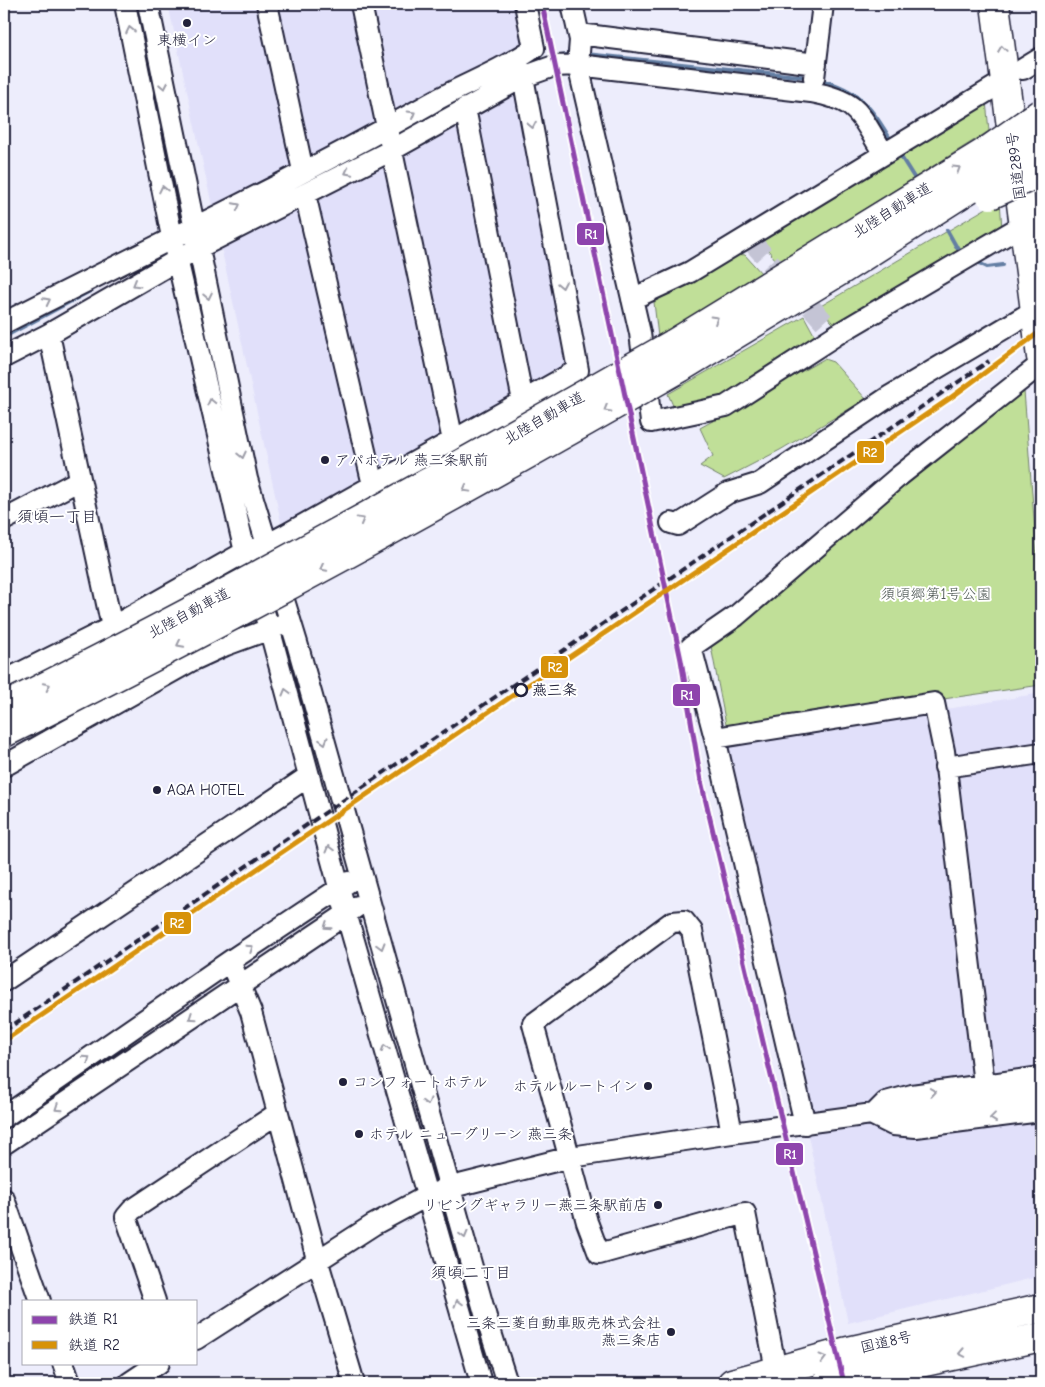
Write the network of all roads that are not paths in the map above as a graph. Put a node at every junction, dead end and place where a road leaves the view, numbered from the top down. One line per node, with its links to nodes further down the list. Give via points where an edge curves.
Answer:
1 (125, 4): 25 (street, one-way to 1)
2 (148, 4): 24 (street, one-way to 24)
3 (267, 4): 19 (street)
4 (361, 4): 16 (street)
5 (525, 4): 11 (street, via 534,48)
6 (572, 4): 10 (street)
7 (823, 4): 13 (street)
8 (995, 4): 12 (highway, 国道289号, one-way to 8)
9 (1014, 4): 12 (highway, 国道289号)
10 (579, 49): 11 (street, via 554,66); 13 (street); 13 (street); 28 (street)
11 (520, 69): 14 (street); 16 (street, one-way to 11, via 456,89); 36 (street, one-way to 36, via 578,370)
12 (1024, 69): 18 (street); 23 (highway, 国道289号)
13 (814, 78): 18 (street, via 851,105)
14 (465, 108): 16 (street); 36 (street)
15 (1041, 113): 21 (highway, 北陸自動車道, bridge)
16 (389, 139): 19 (street); 22 (street, one-way to 22); 37 (street)
17 (1041, 142): 21 (highway, 北陸自動車道, bridge)
18 (894, 149): 28 (street, via 690,272)
19 (303, 171): 24 (street, one-way to 19)
20 (1041, 172): 21 (highway, bridge)
21 (989, 174): 32 (highway, 北陸自動車道, via 840,271)
22 (305, 194): 26 (street); 39 (street)
23 (1032, 222): 28 (street, via 833,331 726,406 651,422 640,333); 29 (highway, 国道289号)
24 (193, 227): 25 (street); 26 (street)
25 (172, 237): 27 (street); 30 (street, one-way to 25)
26 (198, 248): 27 (street); 42 (street, one-way to 42, via 234,424)
27 (178, 259): 31 (street, one-way to 31); 43 (street, one-way to 27)
28 (632, 299)
29 (1035, 310): 34 (highway, 国道289号); 41 (street, via 890,396 760,483 728,493 678,525)
30 (4, 323)
31 (49, 334): 33 (street); 38 (street)
32 (676, 356): 48 (highway, 北陸自動車道, one-way to 32, bridge); 49 (highway, 北陸自動車道, one-way to 49, bridge, via 321,570)
33 (4, 357)
34 (1041, 357)
35 (1041, 364): 50 (street, via 898,477 736,616 691,647)
36 (523, 401): 37 (street)
37 (453, 441): 39 (street)
38 (80, 480): 40 (street); 45 (street)
39 (373, 485): 42 (street)
40 (4, 520)
41 (671, 523)
42 (266, 545): 43 (street); 44 (street)
43 (245, 552): 45 (street); 46 (street)
44 (290, 621): 46 (street); 55 (street, one-way to 55)
45 (112, 627): 47 (street)
46 (270, 631): 52 (street, via 190,661); 54 (street, one-way to 46)
47 (4, 681)
48 (4, 707)
49 (4, 733)
50 (715, 738): 53 (street, via 934,703); 69 (street)
51 (1041, 753): 53 (street)
52 (4, 766)
53 (945, 767): 63 (street)
54 (309, 776): 56 (street, one-way to 54); 60 (street)
55 (361, 875): 56 (street); 57 (street)
56 (340, 888): 58 (street); 59 (street, one-way to 56)
57 (368, 899): 58 (street); 73 (street, one-way to 73)
58 (346, 913): 61 (street, one-way to 61); 74 (street, one-way to 58)
59 (230, 961): 61 (street); 68 (street, one-way to 59)
60 (4, 981)
61 (240, 985): 66 (street, via 251,1012); 71 (street, one-way to 71)
62 (1041, 1077): 63 (street)
63 (984, 1084): 67 (street, one-way to 63, via 886,1102)
64 (1041, 1092): 67 (street)
65 (1041, 1112): 67 (street, one-way to 67, via 916,1127 893,1125)
66 (278, 1113): 76 (street); 78 (street, via 126,1217)
67 (873, 1115): 69 (street)
68 (4, 1117)
69 (805, 1124): 70 (street)
70 (732, 1133): 72 (street); 72 (street, via 692,931 684,921 672,922 534,1024)
71 (4, 1144)
72 (571, 1157): 73 (street); 84 (street, via 587,1222 599,1254 745,1213)
73 (452, 1188): 74 (street); 89 (street, one-way to 89, via 486,1317)
74 (427, 1196): 76 (street); 88 (street, one-way to 74)
75 (4, 1199): 77 (street)
76 (317, 1260): 81 (street); 87 (street)
77 (40, 1300)
78 (155, 1300)
79 (1036, 1307): 84 (highway, 国道8号, one-way to 79)
80 (1041, 1337): 91 (highway, 国道8号, one-way to 91)
81 (198, 1338)
82 (63, 1364): 85 (street)
83 (158, 1364): 86 (street)
84 (776, 1370): 90 (highway, 国道8号)
85 (70, 1383)
86 (129, 1383)
87 (354, 1383)
88 (481, 1383)
89 (508, 1383)
90 (732, 1383)
91 (828, 1383)

